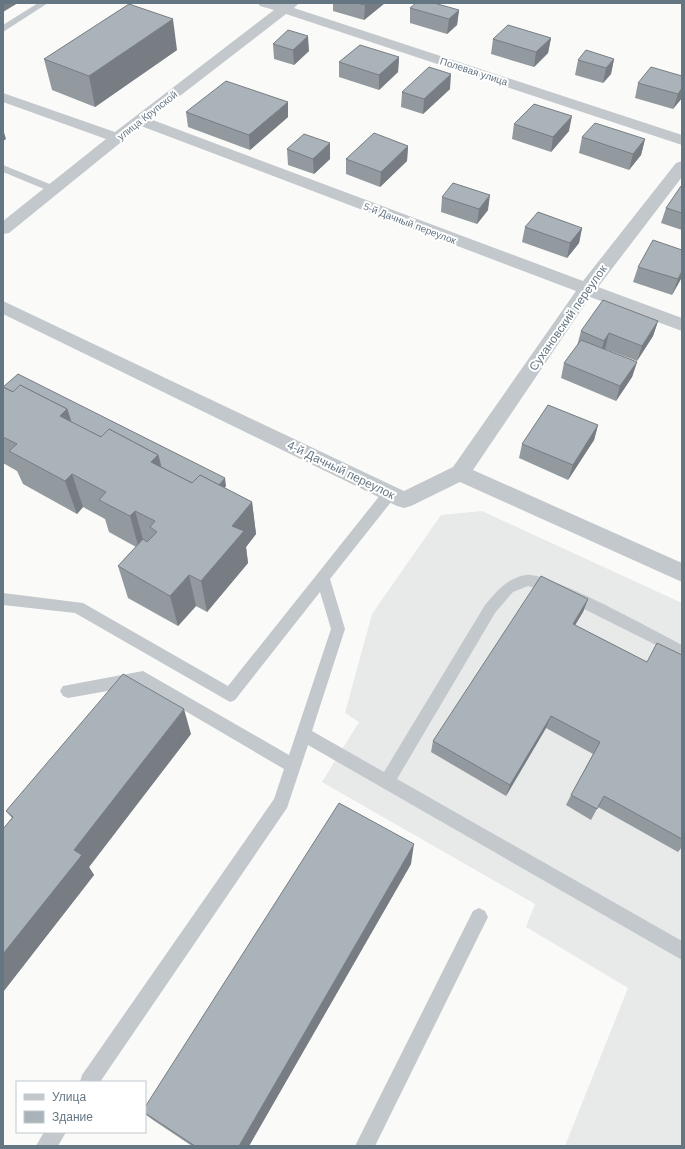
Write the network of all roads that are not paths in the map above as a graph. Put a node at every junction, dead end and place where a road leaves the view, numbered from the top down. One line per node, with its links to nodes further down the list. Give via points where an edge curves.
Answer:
1 (44, 3): 4 (lane)
2 (265, 3): 3 (street, Полевая улица)
3 (288, 6): 6 (street, улица Крупской); 8 (street, Полевая улица)
4 (3, 29)
5 (3, 97): 7 (street)
6 (139, 120): 7 (street, улица Крупской); 13 (street, 5-й Дачный переулок)
7 (117, 138): 11 (street, улица Крупской)
8 (682, 140)
9 (682, 166): 13 (street, Сухановский переулок)
10 (3, 168): 11 (lane)
11 (53, 189): 12 (street, улица Крупской)
12 (3, 229)
13 (586, 290): 15 (street, 5-й Дачный переулок); 16 (street, Сухановский переулок)
14 (3, 307): 17 (street, 4-й Дачный переулок)
15 (682, 325)
16 (460, 473): 17 (street, 4-й Дачный переулок, via 404,500); 18 (street)
17 (390, 493): 19 (lane)
18 (682, 573)
19 (324, 577): 20 (lane, via 230,695 78,607); 23 (lane, via 338,629)
20 (3, 599)
21 (682, 652): 25 (lane, via 553,587 527,580 508,588 490,609)
22 (68, 691): 24 (lane, via 143,678)
23 (303, 734): 24 (lane); 25 (lane)
24 (293, 766): 28 (lane, via 281,803)
25 (387, 782): 27 (lane)
26 (479, 917): 31 (lane)
27 (682, 951)
28 (90, 1081)
29 (55, 1133): 30 (lane)
30 (46, 1146)
31 (364, 1146)

